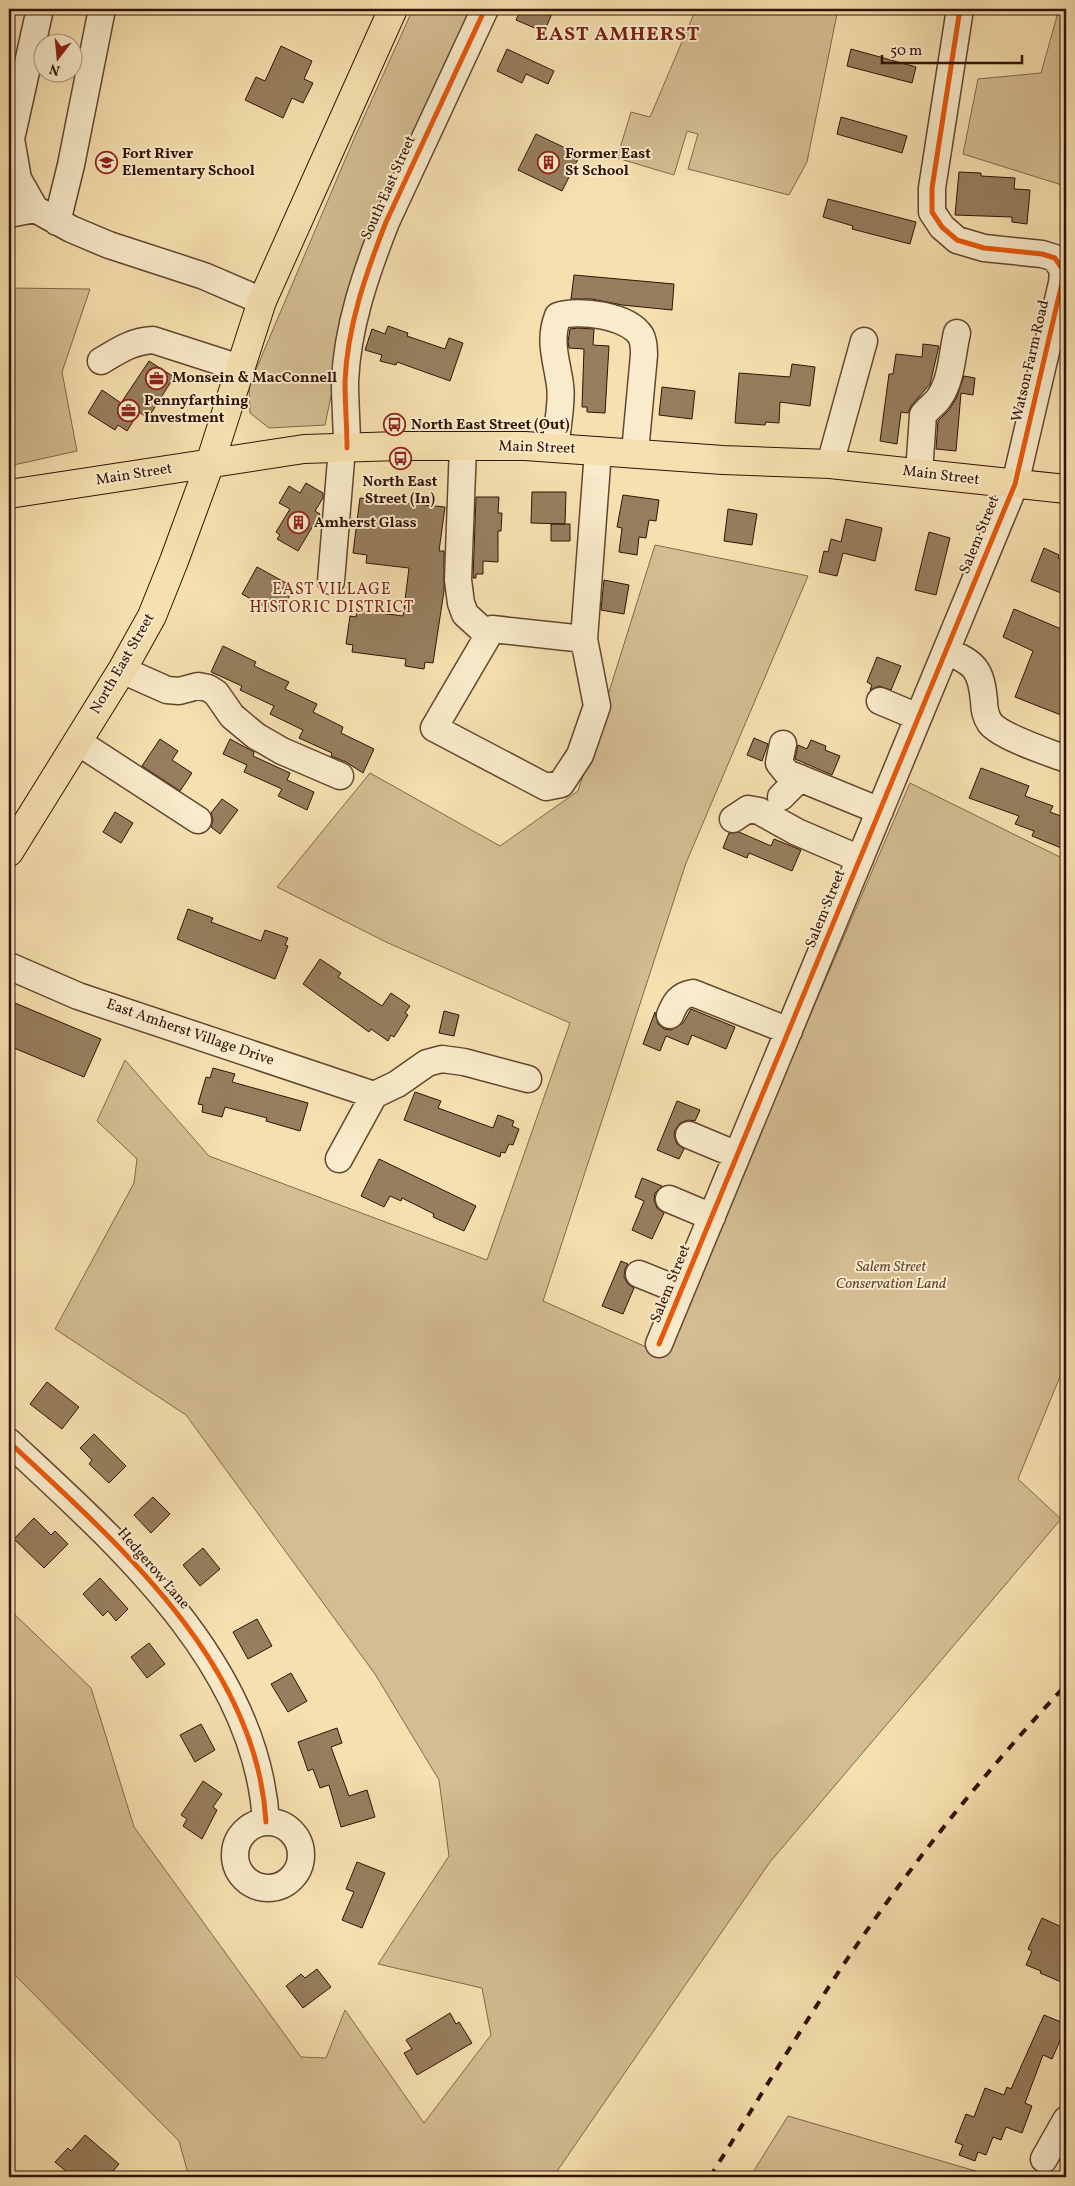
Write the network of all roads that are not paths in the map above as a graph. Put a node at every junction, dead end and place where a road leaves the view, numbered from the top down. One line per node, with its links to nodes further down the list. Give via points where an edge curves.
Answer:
1 (40, 9): 7 (street, via 11,139 18,180)
2 (102, 9): 7 (street, via 71,165)
3 (394, 9): 8 (main road)
4 (485, 9): 15 (street, South East Street, via 372,256 356,310 348,358)
5 (960, 9): 21 (street, Watson Farm Road, via 932,188 932,212 942,227 957,240 984,248 1042,254 1055,258 1063,270)
6 (9, 214): 7 (street)
7 (46, 215): 8 (street, via 110,245 204,276)
8 (262, 301): 12 (main road)
9 (956, 333): 20 (street, via 947,382 940,398 923,415)
10 (864, 341): 19 (street)
11 (101, 361): 12 (street, via 133,343 152,340)
12 (240, 368): 18 (main road)
13 (462, 446): 14 (main road, Main Street); 15 (main road, Main Street); 25 (street, via 458,580 461,603 465,614)
14 (556, 447): 16 (main road, Main Street); 17 (street, via 561,386 553,355 554,325 558,316 570,312 608,316 632,326 641,336 644,355)
15 (345, 448): 18 (main road, Main Street, via 304,449); 24 (street, South East Street)
16 (598, 451): 17 (main road, Main Street); 26 (street)
17 (635, 452): 19 (main road, Main Street, via 723,460)
18 (210, 463): 23 (main road, Main Street); 28 (main road, North East Street, via 152,616)
19 (830, 464): 20 (main road, Main Street)
20 (919, 473): 21 (main road, Main Street)
21 (1015, 484): 22 (main road, Main Street); 27 (street, Salem Street)
22 (1066, 489)
23 (9, 494)
24 (331, 581)
25 (488, 635): 26 (street, via 492,628); 26 (street, via 434,728 546,787 560,784 580,755 597,706)
26 (584, 639)
27 (946, 651): 30 (street, Salem Street); 33 (street, via 977,669 982,681 984,709 990,722 1001,732)
28 (122, 670): 31 (main road, North East Street); 34 (street, via 167,690 208,688 216,693 232,716 256,736)
29 (880, 701): 30 (street)
30 (918, 717): 37 (street, Salem Street)
31 (78, 742): 39 (street); 40 (main road, North East Street)
32 (783, 744): 35 (street, via 779,762 787,773)
33 (1066, 759)
34 (340, 776)
35 (800, 778): 36 (street); 37 (street)
36 (781, 797)
37 (880, 810): 41 (street, Salem Street)
38 (733, 819): 41 (street, via 748,809 759,811 797,832)
39 (198, 820)
40 (13, 837)
41 (860, 859): 44 (street, Salem Street)
42 (9, 966): 46 (street, East Amherst Village Drive, via 78,996)
43 (670, 1015): 44 (street, via 681,996 693,993)
44 (789, 1030): 48 (street, Salem Street)
45 (528, 1079): 46 (street, via 442,1059 427,1063)
46 (374, 1095): 49 (street)
47 (689, 1135): 48 (street)
48 (738, 1155): 51 (street, Salem Street)
49 (339, 1159)
50 (669, 1199): 51 (street)
51 (712, 1217): 53 (street, Salem Street)
52 (639, 1274): 53 (street)
53 (681, 1291): 54 (street, Salem Street)
54 (659, 1344)
55 (9, 1442): 56 (street, Hedgerow Lane, via 139,1567 203,1650 245,1725 260,1774)
56 (266, 1822)
57 (1066, 2120): 58 (street)
58 (1044, 2159)

